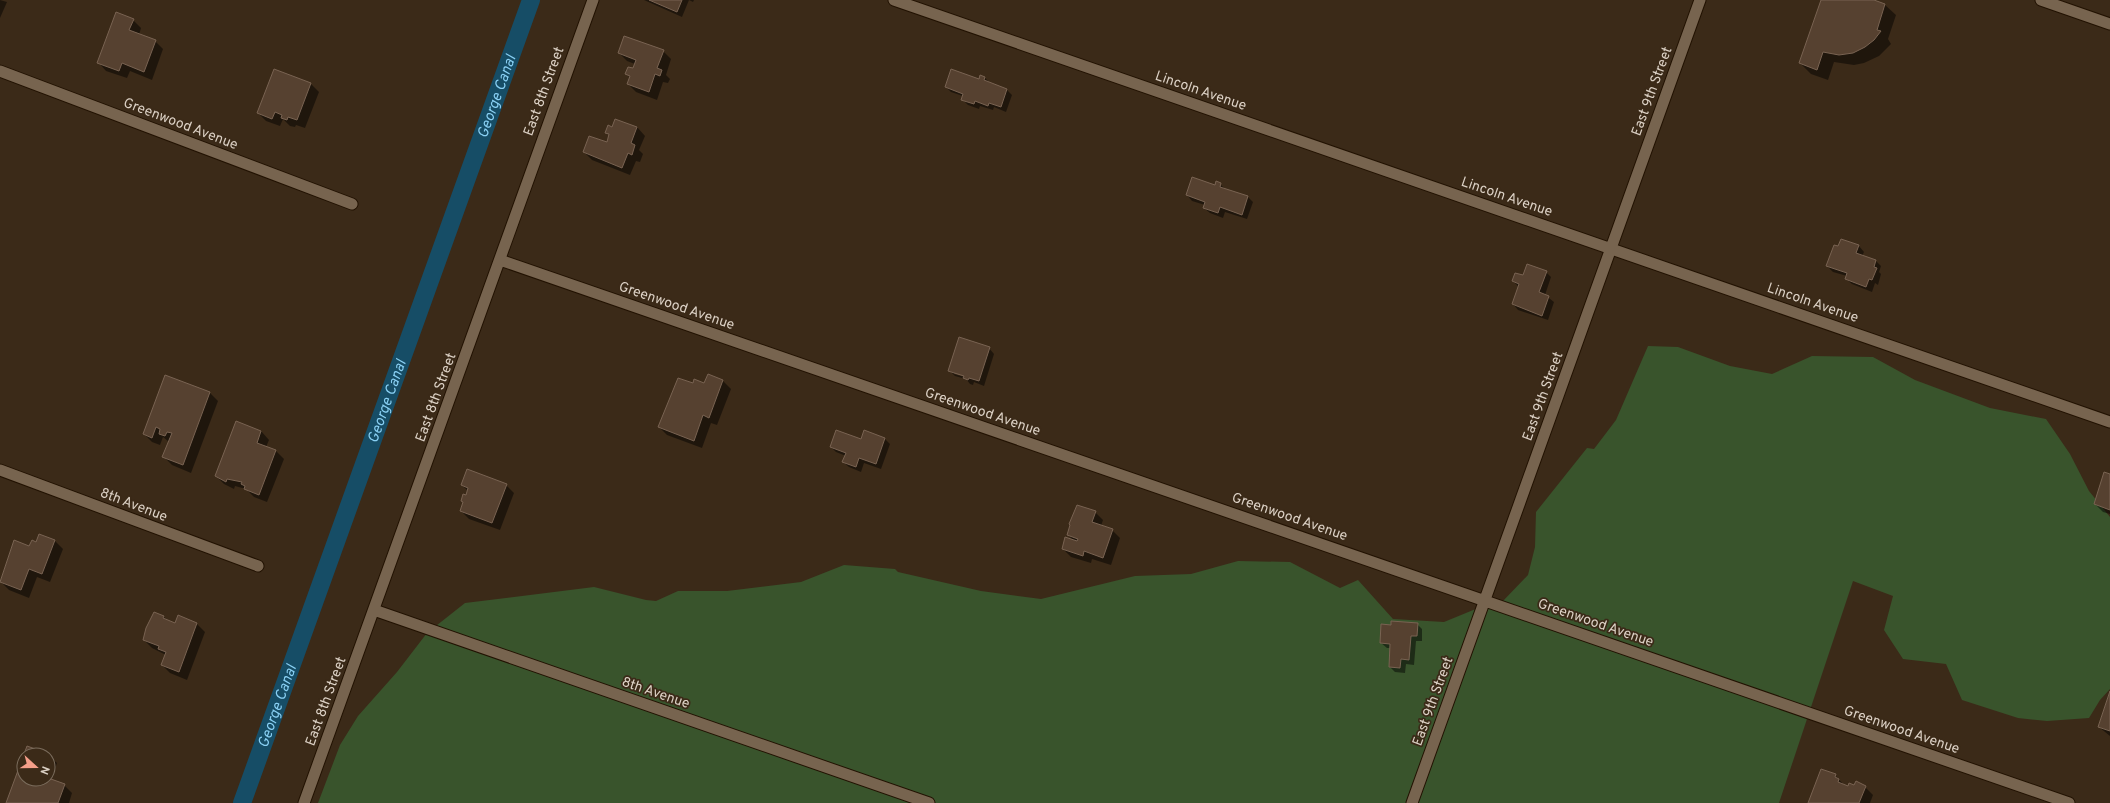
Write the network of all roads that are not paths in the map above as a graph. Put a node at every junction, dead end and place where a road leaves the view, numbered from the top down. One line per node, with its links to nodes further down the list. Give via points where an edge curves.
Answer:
1 (592, 0): 9 (street, East 8th Street)
2 (894, 0): 8 (street, Lincoln Avenue)
3 (1700, 0): 8 (street, East 9th Street)
4 (2041, 0): 5 (street)
5 (2110, 24)
6 (0, 71): 7 (street, Greenwood Avenue)
7 (352, 204)
8 (1611, 248): 10 (street, Lincoln Avenue); 13 (street, East 9th Street)
9 (500, 260): 13 (street, Greenwood Avenue); 14 (street, East 8th Street)
10 (2110, 422)
11 (0, 470): 12 (street, 8th Avenue)
12 (258, 566)
13 (1485, 600): 17 (street, East 9th Street); 18 (street, Greenwood Avenue)
14 (374, 610): 15 (street, East 8th Street); 16 (street, 8th Avenue)
15 (304, 803)
16 (929, 803)
17 (1412, 803)
18 (2069, 803)

